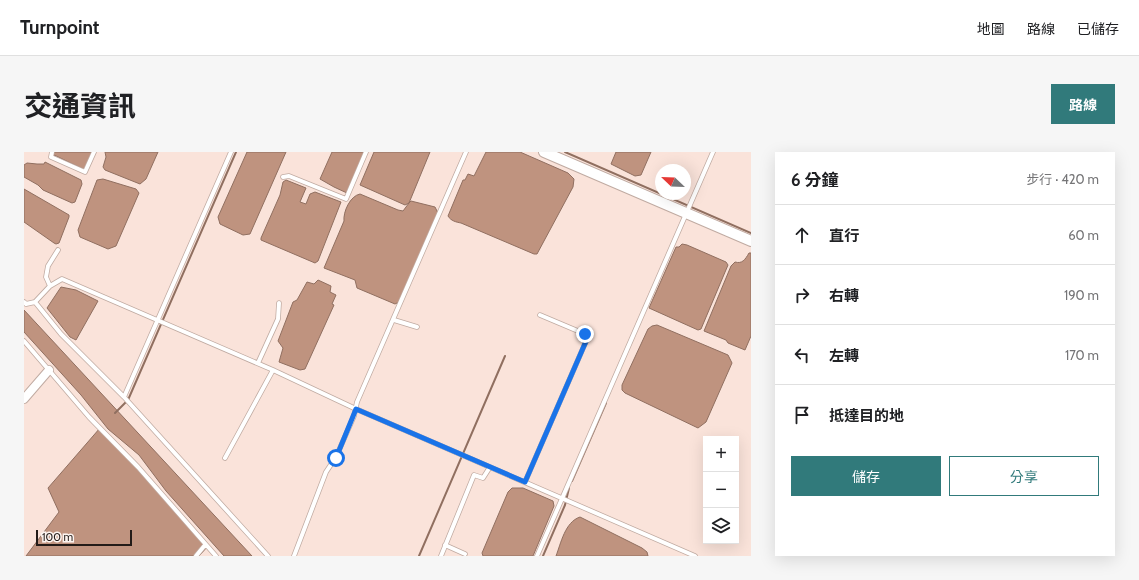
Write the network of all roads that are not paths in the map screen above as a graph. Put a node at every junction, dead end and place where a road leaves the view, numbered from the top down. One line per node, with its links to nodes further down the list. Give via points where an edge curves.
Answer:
1 (52, 152): 2 (lane, via 51,157 85,172)
2 (94, 152)
3 (232, 152): 17 (lane)
4 (366, 152): 8 (lane, via 346,199 289,176)
5 (466, 152): 18 (lane)
6 (544, 152): 9 (street)
7 (713, 152): 9 (lane)
8 (283, 177)
9 (686, 214): 10 (street); 30 (lane)
10 (751, 241)
11 (58, 250): 12 (lane, via 48,266 46,277)
12 (50, 286): 14 (lane); 17 (lane, via 62,279)
13 (24, 302): 14 (lane)
14 (35, 302): 24 (lane, via 62,334)
15 (279, 304): 21 (lane, via 278,318)
16 (540, 315): 29 (lane, via 585,334 587,339)
17 (158, 320): 21 (lane); 24 (lane)
18 (394, 320): 19 (lane); 26 (lane)
19 (417, 327)
20 (24, 341): 22 (lane)
21 (258, 363): 23 (lane)
22 (50, 370): 25 (street); 31 (lane)
23 (273, 370): 26 (lane); 27 (lane)
24 (124, 397): 36 (lane)
25 (24, 399)
26 (356, 409): 28 (lane); 37 (lane, via 336,458 326,472)
27 (225, 458)
28 (490, 467): 29 (lane); 32 (lane, via 484,478 474,475)
29 (525, 482): 30 (lane)
30 (561, 498): 39 (lane); 40 (lane)
31 (205, 545): 34 (lane); 35 (lane)
32 (446, 545): 33 (lane); 38 (lane)
33 (466, 554)
34 (196, 556)
35 (216, 556)
36 (268, 556)
37 (294, 556)
38 (441, 556)
39 (537, 556)
40 (695, 556)

